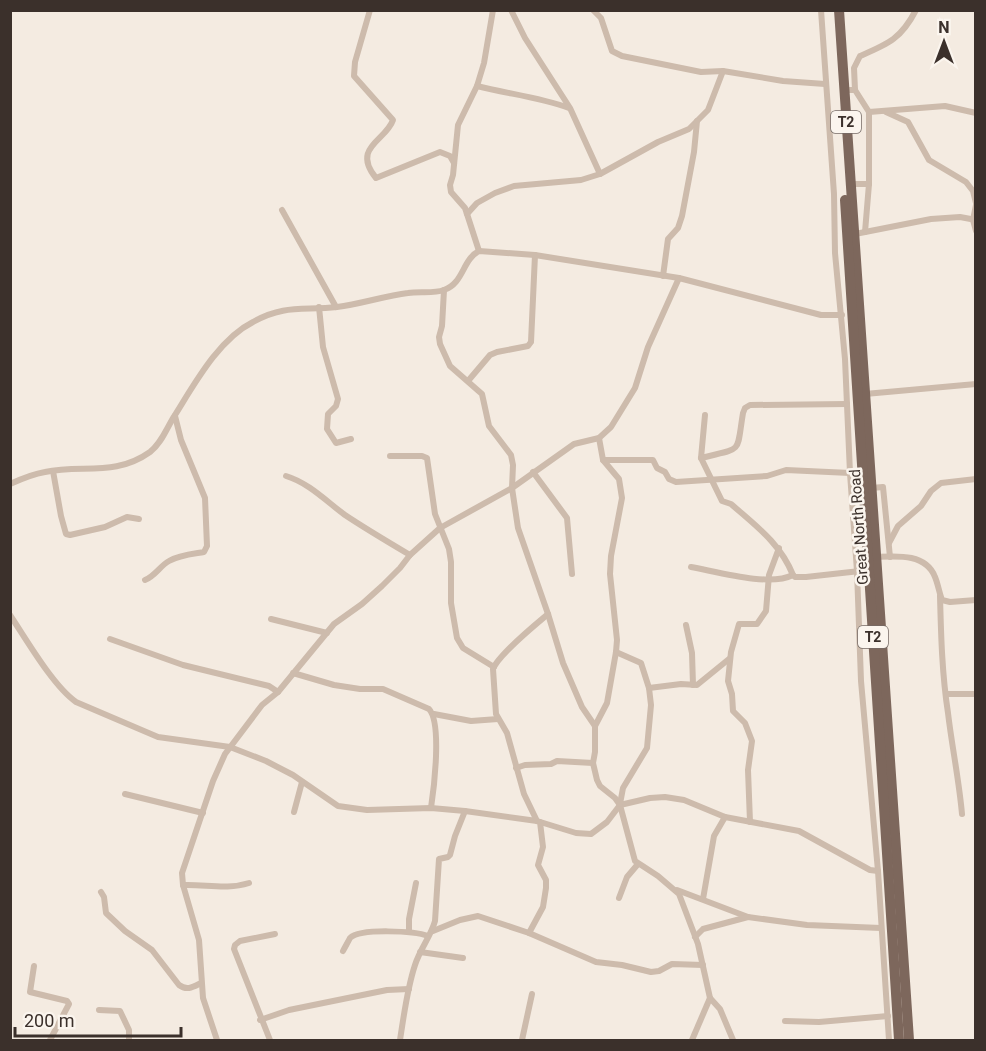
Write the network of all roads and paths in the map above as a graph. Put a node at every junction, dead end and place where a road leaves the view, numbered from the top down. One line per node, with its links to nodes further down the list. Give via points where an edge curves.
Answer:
1 (370, 10): 18 (street, via 354,76 393,120 370,148 368,160 373,174 376,178 440,152 450,156)
2 (493, 10): 11 (street)
3 (510, 10): 13 (street)
4 (593, 10): 9 (street, via 601,18 614,53 701,72)
5 (822, 10): 10 (street)
6 (832, 10): 64 (main road, Great North Road / T2)
7 (839, 10): 12 (main road, Great North Road / T2)
8 (916, 10): 12 (street, via 902,32 888,44 860,56)
9 (723, 71): 10 (street); 17 (street, via 708,110)
10 (825, 84): 35 (street)
11 (477, 87): 13 (street); 18 (street, via 458,125)
12 (850, 90): 14 (street); 20 (main road, Great North Road / T2)
13 (570, 108): 19 (street)
14 (869, 112): 15 (street); 21 (street)
15 (886, 112): 16 (street, via 945,106); 22 (street, via 908,122 929,160 966,182 973,191)
16 (975, 113)
17 (697, 121): 19 (street, via 689,129); 30 (street, via 682,216 668,239)
18 (454, 163): 24 (street, via 451,192)
19 (600, 174): 24 (street, via 581,180 514,186 477,203)
20 (851, 184): 21 (street); 27 (main road, Great North Road / T2)
21 (869, 184): 27 (street)
22 (975, 204): 25 (street)
23 (282, 210): 33 (street)
24 (468, 214): 28 (street)
25 (974, 220): 26 (street); 27 (street, via 931,219)
26 (975, 231)
27 (860, 233): 38 (main road, Great North Road / T2)
28 (479, 250): 29 (street); 32 (street, via 469,259 461,276)
29 (535, 255): 30 (street); 36 (street, via 531,342 490,355)
30 (663, 276): 31 (street)
31 (679, 278): 35 (street, via 821,315); 42 (street, via 634,388 611,427)
32 (444, 290): 33 (street); 36 (street, via 440,344 450,366)
33 (336, 307): 34 (street)
34 (319, 308): 40 (street, via 267,315 236,333 218,351); 43 (street, via 322,347 338,399 328,414 327,429 336,443)
35 (842, 315): 39 (street)
36 (468, 381): 54 (street, via 482,394 489,426 511,456)
37 (975, 384): 38 (street)
38 (865, 394): 55 (main road, Great North Road / T2)
39 (847, 404): 45 (street, via 750,405 743,413 735,450); 49 (street)
40 (175, 415): 47 (street, via 158,445 141,458 101,470); 68 (street, via 181,440 206,498 207,546 204,552 169,561)
41 (705, 415): 45 (street)
42 (599, 438): 46 (street); 48 (street, via 574,444)
43 (351, 439)
44 (390, 456): 57 (street, via 427,458)
45 (701, 458): 52 (street)
46 (603, 460): 52 (street, via 651,460 676,482); 77 (street, via 619,479 622,498 610,574)
47 (53, 471): 53 (street); 56 (street, via 66,534 105,527 127,517)
48 (533, 472): 54 (street); 65 (street, via 567,518)
49 (850, 473): 52 (street, via 786,470 767,476); 64 (street)
50 (286, 476): 60 (street, via 309,487 346,516)
51 (975, 479): 58 (street, via 941,483 898,526)
52 (711, 480): 59 (street, via 722,501 731,504)
53 (10, 484)
54 (512, 488): 57 (street); 71 (street, via 518,528)
55 (871, 488): 58 (street, via 883,487); 62 (main road, Great North Road / T2)
56 (139, 519)
57 (440, 528): 60 (street); 79 (street, via 449,549 452,609 459,643)
58 (889, 543): 61 (street)
59 (779, 548): 66 (street); 67 (street)
60 (410, 555): 75 (street)
61 (890, 556): 62 (street); 69 (street, via 907,556 925,564 936,577)
62 (876, 557): 142 (main road, Great North Road / T2)
63 (691, 567): 67 (street)
64 (863, 571): 66 (street); 104 (street, via 861,681); 141 (main road, Great North Road / T2)
65 (572, 574)
66 (793, 575): 67 (street)
67 (769, 579): 78 (street, via 764,615 757,624 739,624)
68 (145, 580)
69 (940, 596): 70 (street, via 950,603); 84 (street)
70 (975, 600)
71 (548, 614): 79 (street); 88 (street, via 563,663)
72 (10, 615): 89 (street, via 67,696 76,702 158,737)
73 (271, 619): 75 (street)
74 (686, 626): 81 (street)
75 (327, 633): 80 (street)
76 (110, 639): 83 (street, via 183,665 269,686)
77 (616, 652): 82 (street, via 641,663); 88 (street, via 607,703)
78 (730, 658): 81 (street, via 700,684); 102 (street, via 728,681 733,711 745,723 753,744 748,762)
79 (494, 667): 87 (street)
80 (293, 674): 83 (street); 86 (street, via 334,685 383,689)
81 (693, 685): 82 (street)
82 (650, 688): 94 (street, via 647,748 623,788)
83 (278, 692): 89 (street, via 262,705)
84 (946, 693): 85 (street); 99 (street)
85 (975, 694)
86 (434, 714): 87 (street, via 471,721); 95 (street, via 436,765)
87 (498, 719): 91 (street, via 507,732)
88 (595, 726): 90 (street)
89 (230, 747): 92 (street, via 266,761); 98 (street)
90 (593, 764): 91 (street, via 557,761); 94 (street, via 600,786)
91 (516, 768): 101 (street)
92 (302, 782): 95 (street, via 338,806 368,810); 97 (street)
93 (125, 794): 98 (street)
94 (620, 805): 100 (street, via 650,798 675,798); 101 (street, via 591,834); 103 (street, via 633,858)
95 (431, 808): 96 (street)
96 (465, 811): 101 (street); 115 (street, via 450,855 439,859 435,921)
97 (294, 812)
98 (203, 813): 107 (street, via 184,865)
99 (962, 814)
100 (726, 817): 102 (street); 111 (street, via 714,836)
101 (539, 822): 116 (street, via 543,846 538,865 546,888 543,907)
102 (750, 822): 104 (street, via 799,831)
103 (638, 864): 108 (street); 110 (street, via 627,877)
104 (879, 872): 113 (street)
105 (249, 883): 107 (street, via 218,887)
106 (416, 883): 114 (street)
107 (183, 885): 124 (street, via 199,940)
108 (677, 890): 111 (street); 118 (street)
109 (101, 892): 124 (street, via 106,913 152,950 183,989)
110 (619, 898)
111 (703, 899): 112 (street)
112 (748, 917): 113 (street, via 807,925); 118 (street, via 703,928)
113 (881, 928): 129 (street)
114 (409, 932): 115 (street); 119 (street, via 359,933)
115 (430, 933): 116 (street, via 478,916); 120 (street)
116 (529, 933): 122 (street, via 596,962 651,972 672,964)
117 (275, 934): 130 (street, via 234,945)
118 (695, 938): 122 (street)
119 (343, 951)
120 (420, 952): 121 (street); 125 (street)
121 (463, 958)
122 (703, 965): 127 (street)
123 (34, 966): 132 (street, via 30,992 69,1004)
124 (201, 983): 134 (street)
125 (409, 989): 130 (street, via 289,1010); 136 (street)
126 (532, 994): 137 (street)
127 (710, 998): 138 (street); 139 (street, via 720,1009)
128 (99, 1010): 133 (street, via 120,1011 129,1030)
129 (888, 1016): 131 (street); 140 (street)
130 (260, 1020): 135 (street)
131 (785, 1021)
132 (50, 1041)
133 (129, 1041)
134 (217, 1041)
135 (270, 1041)
136 (400, 1041)
137 (522, 1041)
138 (692, 1041)
139 (733, 1041)
140 (889, 1041)
141 (899, 1041)
142 (909, 1041)

